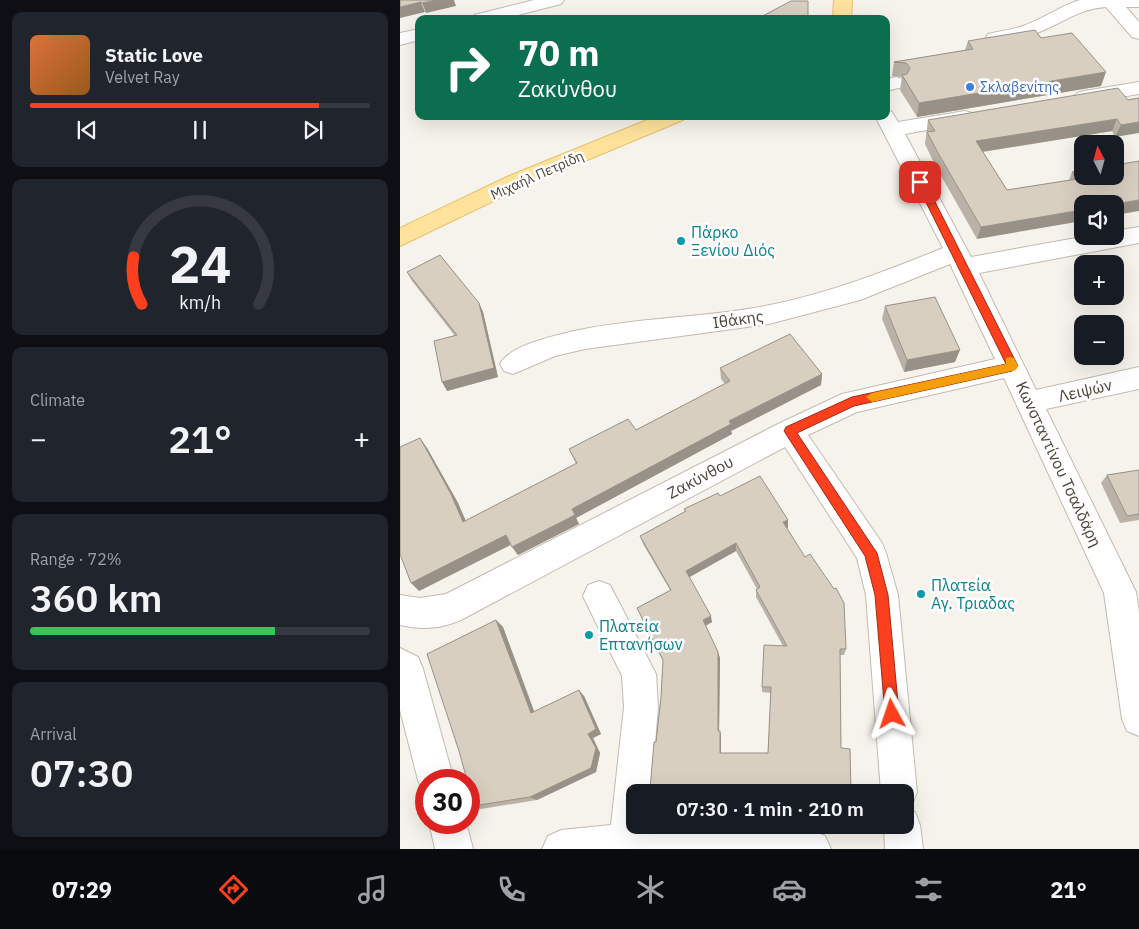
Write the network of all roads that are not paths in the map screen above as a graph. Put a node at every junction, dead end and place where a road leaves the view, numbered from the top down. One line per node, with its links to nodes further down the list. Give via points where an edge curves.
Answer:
1 (555, 0): 6 (street)
2 (843, 0): 7 (main road)
3 (1110, 0): 4 (street); 5 (street); 8 (street)
4 (1139, 2)
5 (1066, 5): 10 (street, via 1063,15 1028,30)
6 (496, 15)
7 (842, 15)
8 (1139, 33)
9 (415, 35): 11 (street)
10 (995, 38)
11 (400, 39)
12 (1139, 88): 13 (street)
13 (1061, 101)
14 (984, 114): 16 (street)
15 (666, 120): 18 (main road, Μιχαήλ Πετρίδη, via 517,181)
16 (889, 122): 19 (street, Κωνσταντίνου Τσαλδάρη)
17 (1139, 235): 19 (street, Ιθάκης)
18 (400, 238)
19 (961, 260): 20 (street, Ιθάκης, via 768,316 585,339 550,348); 21 (street, Κωνσταντίνου Τσαλδάρη)
20 (513, 364)
21 (1012, 366): 23 (street, Κωνσταντίνου Τσαλδάρη); 24 (street, Ζακύνθου, via 852,402)
22 (1139, 378): 23 (street, Λειψών)
23 (1030, 402): 25 (street, Κωνσταντίνου Τσαλδάρη)
24 (790, 431): 27 (street, Ζακύνθου, via 450,609 420,614); 31 (street, via 871,553 882,595)
25 (1129, 591): 29 (street, Κωνσταντίνου Τσαλδάρη)
26 (599, 596): 34 (street, via 639,674 640,707)
27 (400, 610)
28 (400, 665): 30 (street, via 406,669)
29 (1139, 719)
30 (433, 769)
31 (898, 784)
32 (450, 834): 35 (street)
33 (903, 834): 38 (street)
34 (628, 846): 36 (street); 37 (street)
35 (454, 849)
36 (561, 849)
37 (812, 849)
38 (904, 849)

